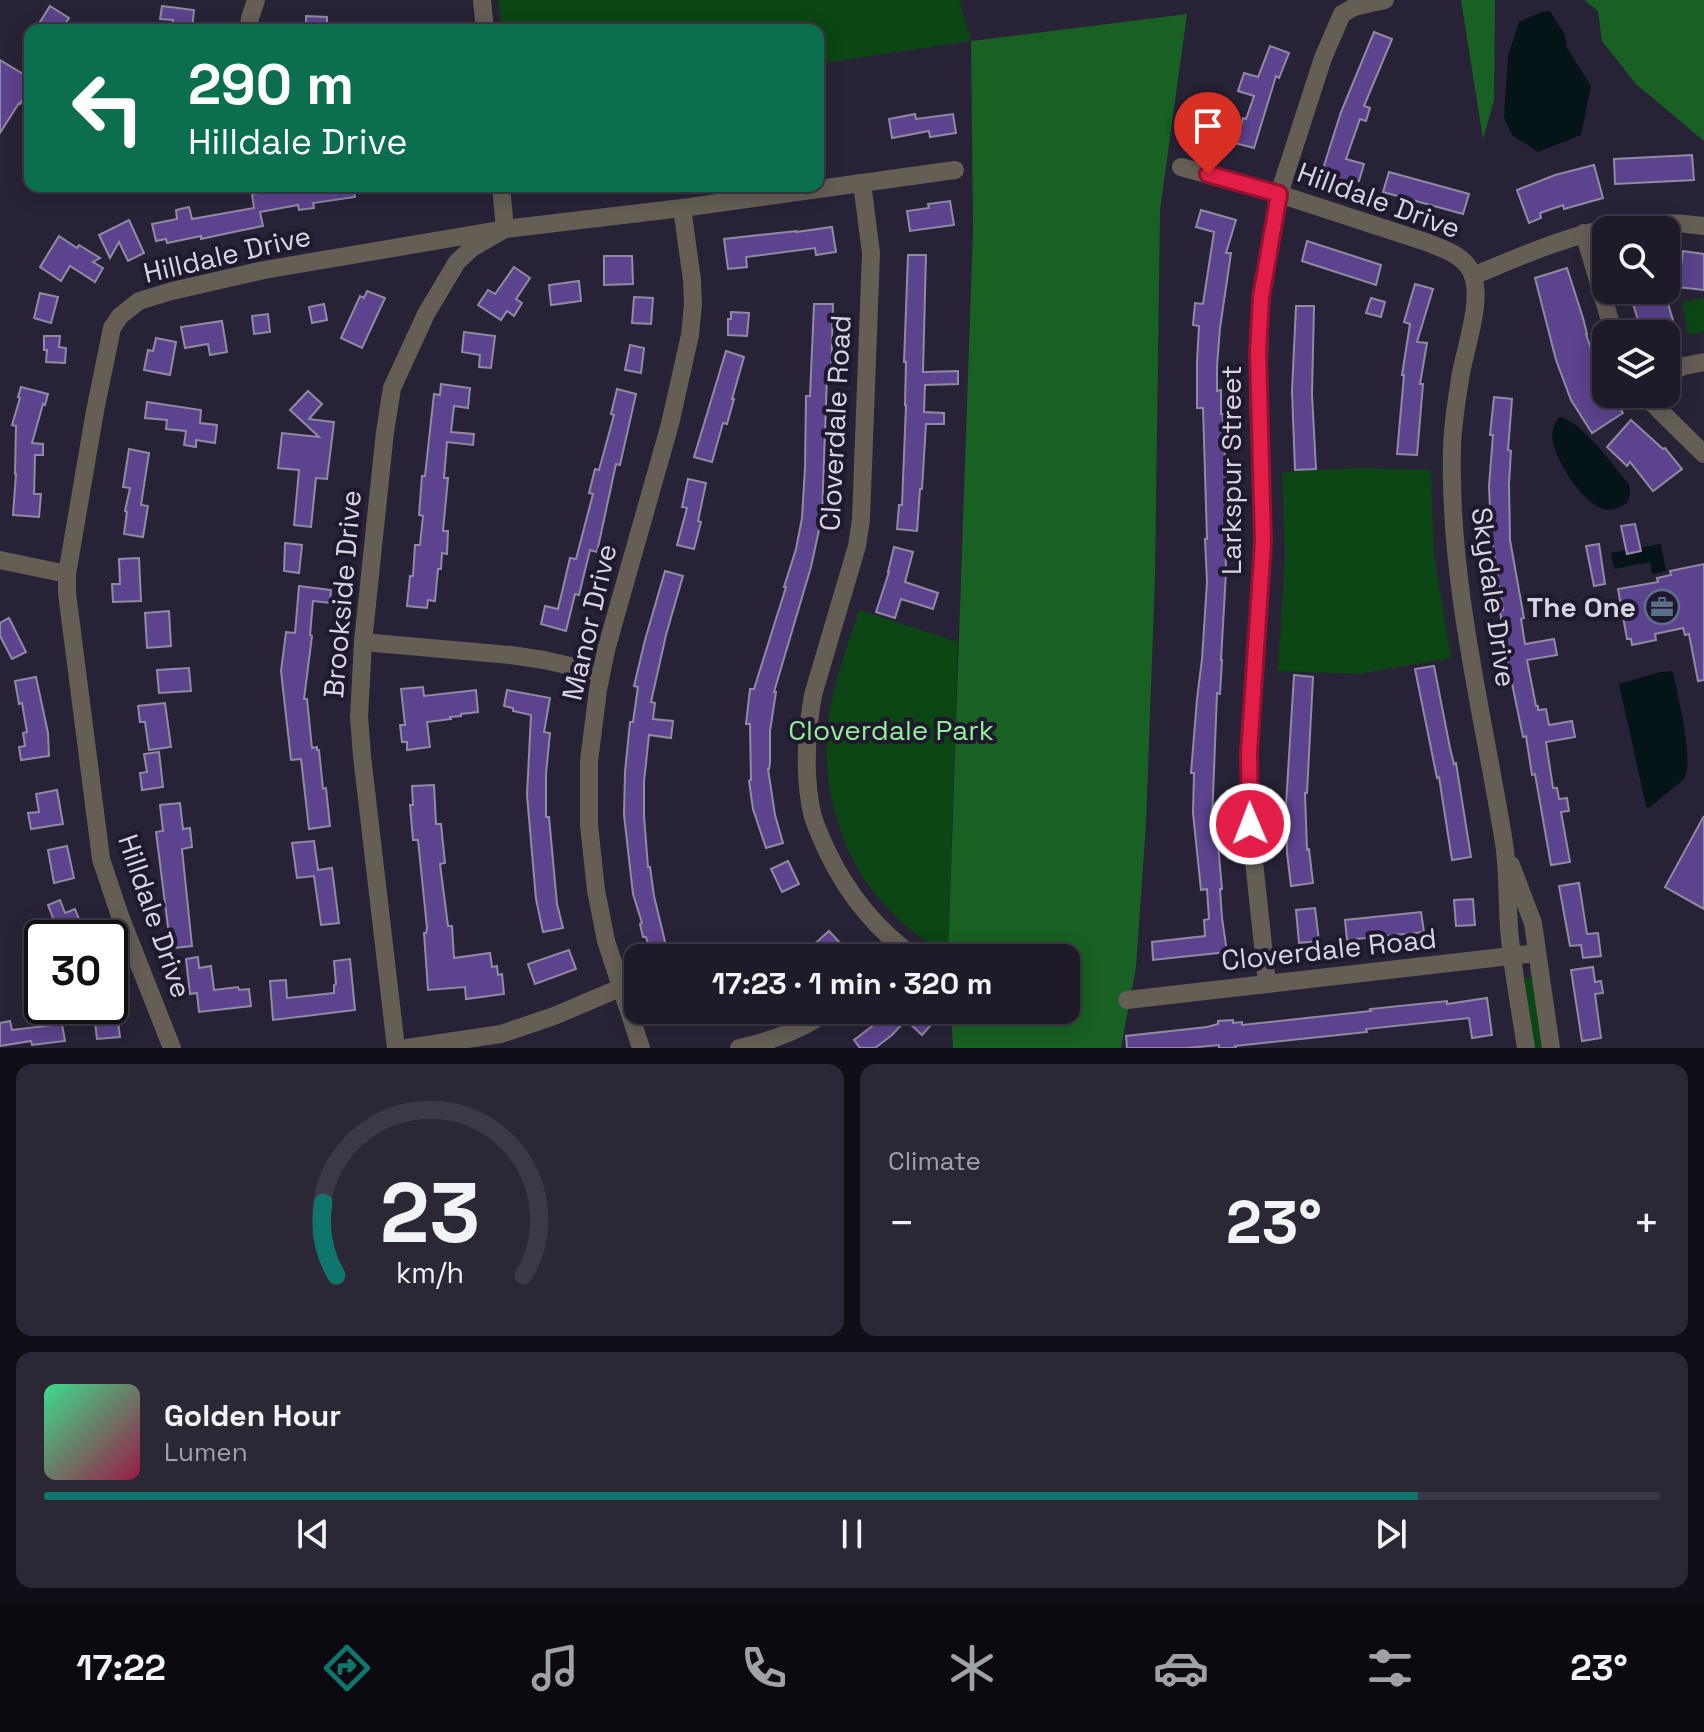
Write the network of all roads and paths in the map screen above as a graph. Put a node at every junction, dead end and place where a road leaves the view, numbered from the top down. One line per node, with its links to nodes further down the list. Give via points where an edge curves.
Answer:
1 (256, 0): 4 (street)
2 (482, 0): 5 (street)
3 (1385, 0): 12 (street, Larkspur Street, via 1342,14)
4 (249, 24)
5 (484, 24)
6 (1181, 167): 12 (street, Hilldale Drive)
7 (955, 170): 8 (street, Hilldale Drive)
8 (862, 183): 9 (street, Hilldale Drive); 28 (street, Cloverdale Road, via 871,253 861,519 813,695 806,757 813,816 834,866)
9 (824, 188)
10 (502, 192): 15 (street)
11 (797, 192): 13 (street, Hilldale Drive)
12 (1279, 194): 17 (street, Hilldale Drive, via 1450,251); 31 (street, Larkspur Street, via 1261,297 1258,352 1263,542 1249,753 1250,824)
13 (682, 208): 15 (street, Hilldale Drive); 26 (street, Manor Drive, via 692,280 690,335)
14 (1704, 226): 16 (street, via 1637,224)
15 (505, 229): 24 (street, Hilldale Drive, via 264,270 172,291 129,308 112,328 108,345); 25 (street, Brookside Drive, via 457,262 392,388)
16 (1584, 233): 17 (street); 18 (street)
17 (1468, 269): 27 (street, Skydale Drive, via 1475,285 1474,309 1452,448 1453,531)
18 (1610, 320)
19 (1704, 362): 20 (street)
20 (1680, 368)
21 (1657, 408): 22 (street)
22 (1704, 454)
23 (0, 560): 24 (street)
24 (67, 574): 35 (street, Hilldale Drive, via 101,859)
25 (363, 642): 26 (street, via 511,655); 36 (street, Brookside Drive, via 362,756)
26 (601, 673): 32 (street, Manor Drive, via 589,761 589,825 598,903)
27 (1505, 848): 29 (street, Skydale Drive, via 1533,923); 30 (street, Skydale Drive)
28 (885, 944)
29 (1537, 953): 30 (street, Cloverdale Road); 41 (street, Skydale Drive)
30 (1513, 956): 31 (street, Cloverdale Road); 40 (street, Skydale Drive)
31 (1267, 983): 33 (street, Cloverdale Road)
32 (620, 988): 37 (street, via 501,1034); 38 (street, Manor Drive)
33 (1127, 1000)
34 (808, 1024): 39 (street)
35 (172, 1048)
36 (396, 1048)
37 (407, 1048)
38 (641, 1048)
39 (739, 1048)
40 (1526, 1048)
41 (1551, 1048)

